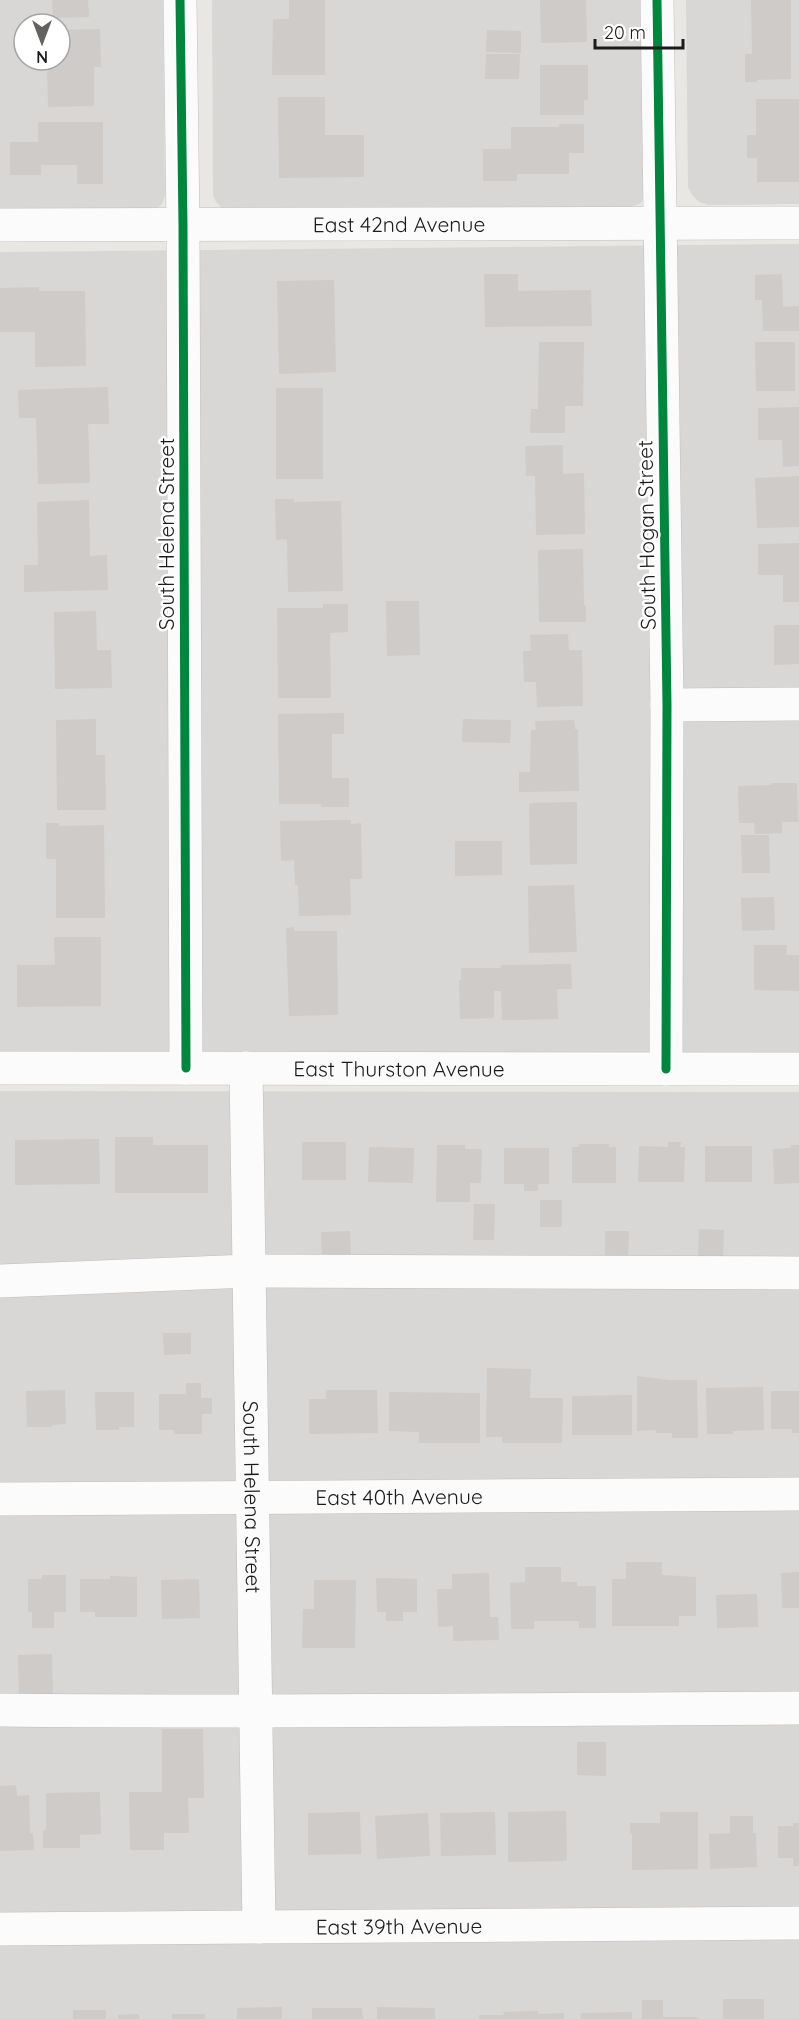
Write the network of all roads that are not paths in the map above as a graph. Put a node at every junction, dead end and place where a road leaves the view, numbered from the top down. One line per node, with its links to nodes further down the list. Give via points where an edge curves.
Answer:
1 (180, 0): 6 (street, South Helena Street)
2 (657, 0): 3 (street, South Hogan Street)
3 (659, 224): 4 (street, East 42nd Avenue); 6 (street, East 42nd Avenue); 8 (street, South Hogan Street)
4 (799, 224)
5 (0, 225): 6 (street, East 42nd Avenue)
6 (183, 225): 10 (street, South Helena Street)
7 (799, 704): 8 (street)
8 (667, 705): 12 (street, South Hogan Street)
9 (0, 1068): 10 (street, East Thurston Avenue)
10 (186, 1068): 11 (street, East Thurston Avenue)
11 (246, 1068): 12 (street, East Thurston Avenue); 14 (street, South Helena Street)
12 (666, 1069): 13 (street, East Thurston Avenue)
13 (799, 1069)
14 (249, 1271): 15 (street); 16 (street); 18 (street, South Helena Street)
15 (799, 1272)
16 (0, 1281)
17 (799, 1494): 18 (street, East 40th Avenue)
18 (252, 1497): 19 (street, East 40th Avenue); 22 (street, South Helena Street)
19 (0, 1499)
20 (799, 1708): 22 (street)
21 (0, 1710): 22 (street)
22 (255, 1710): 24 (street, South Helena Street)
23 (799, 1923): 24 (street, East 39th Avenue)
24 (259, 1927): 25 (street, East 39th Avenue)
25 (0, 1929)

